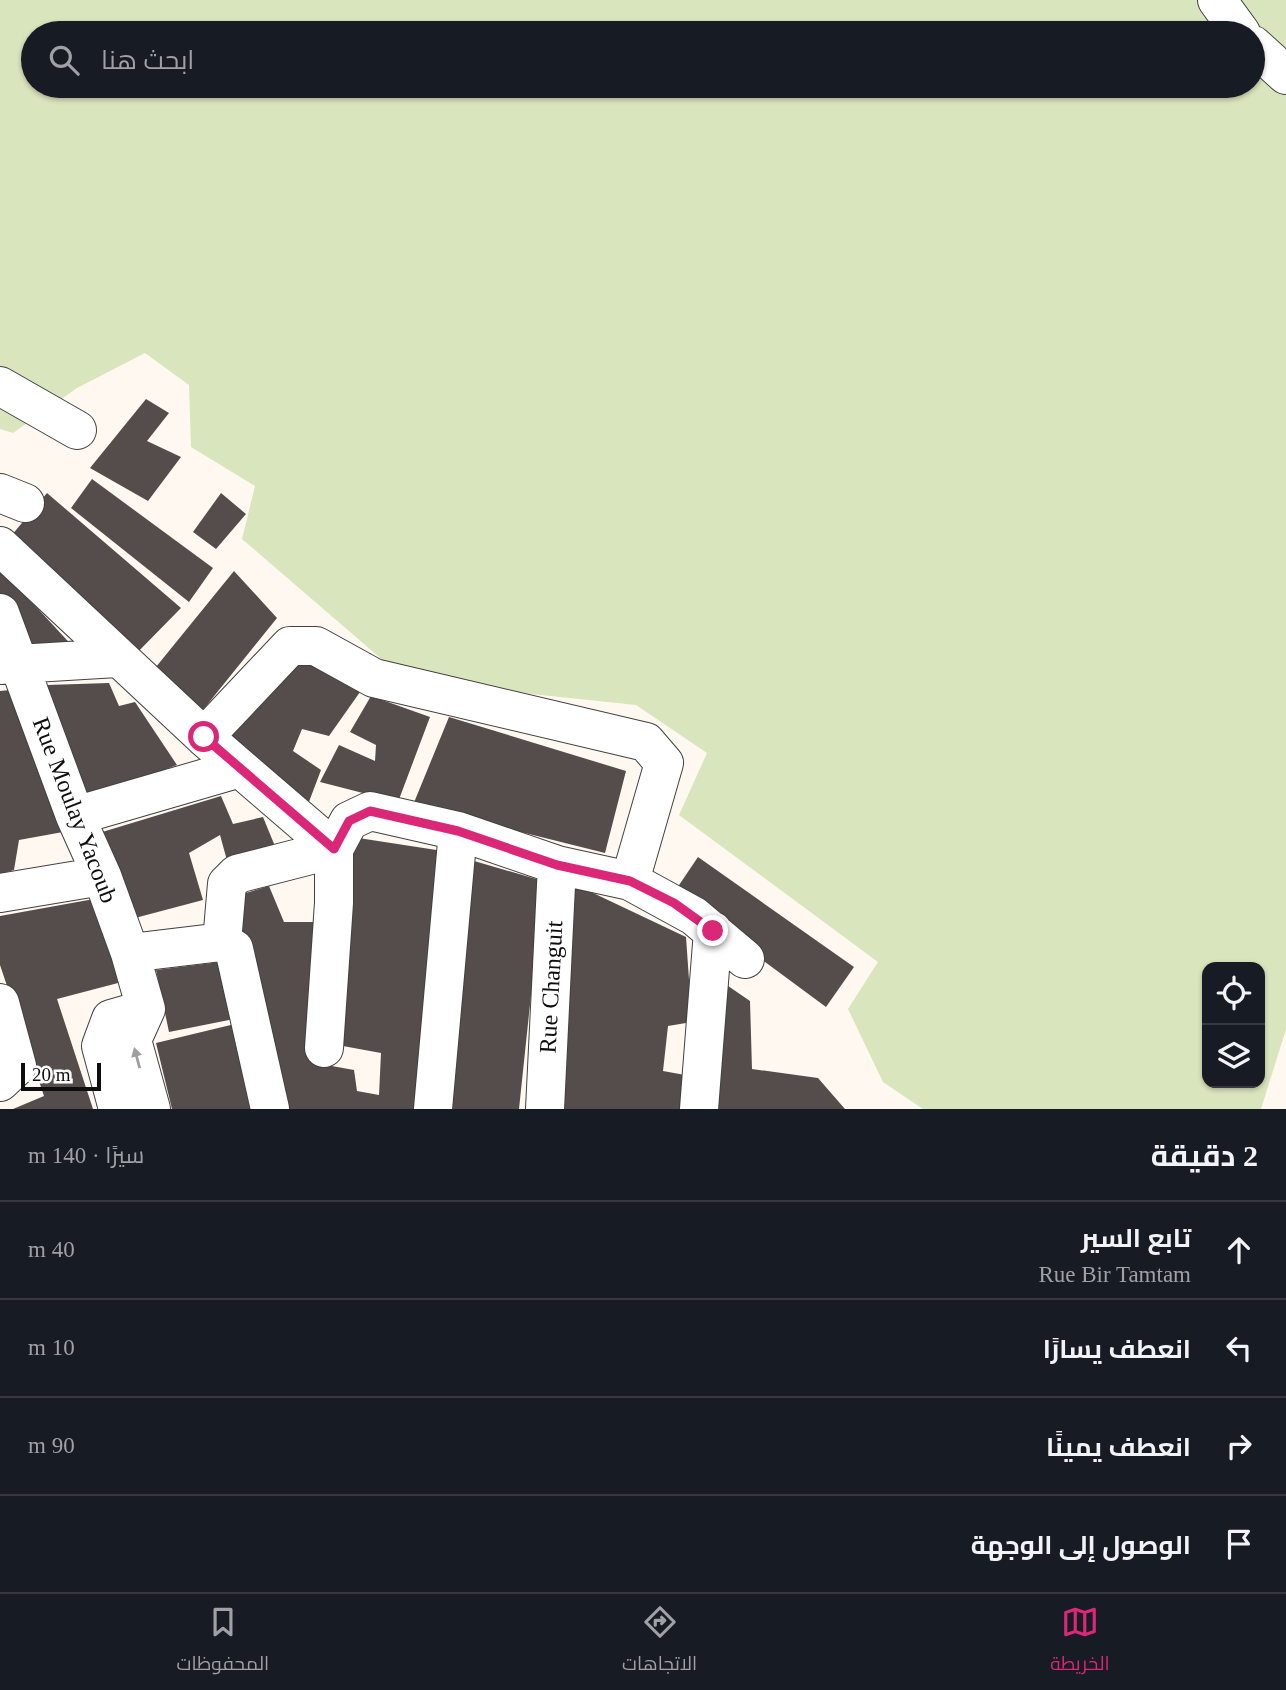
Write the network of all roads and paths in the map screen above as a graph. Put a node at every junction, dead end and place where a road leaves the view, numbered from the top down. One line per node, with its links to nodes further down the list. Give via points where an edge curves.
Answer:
1 (1217, 0): 2 (street)
2 (1232, 21)
3 (1265, 56): 4 (street)
4 (1286, 75)
5 (0, 386): 6 (street)
6 (77, 430)
7 (0, 546): 9 (street)
8 (0, 613): 10 (street, Rue Moulay Yacoub)
9 (117, 658): 10 (street); 11 (street)
10 (10, 665): 13 (street, Rue Moulay Yacoub)
11 (204, 737): 12 (street); 18 (street, via 290,646 298,644 316,646 374,678 646,742 664,763)
12 (240, 768): 13 (street); 15 (street)
13 (75, 816): 17 (street, Rue Moulay Yacoub)
14 (458, 831): 15 (street, via 370,811 349,821); 16 (street); 31 (street)
15 (334, 849): 21 (street, via 237,874 227,884); 26 (street)
16 (557, 865): 18 (street); 32 (street, Rue Changuit)
17 (102, 876): 19 (street); 22 (street, Rue Moulay Yacoub)
18 (630, 881): 20 (street, via 674,903)
19 (0, 893)
20 (713, 931): 23 (street); 33 (street)
21 (222, 942): 22 (street); 30 (street, via 234,949 238,959)
22 (130, 953): 25 (street, Rue Moulay Yacoub)
23 (745, 960)
24 (0, 1003): 27 (street, via 17,1066)
25 (146, 1009): 28 (street, via 111,1019 101,1046); 29 (street, one-way to 25, via 132,1040)
26 (324, 1048)
27 (0, 1082)
28 (118, 1109)
29 (151, 1109)
30 (270, 1109)
31 (433, 1109)
32 (545, 1109)
33 (699, 1109)

